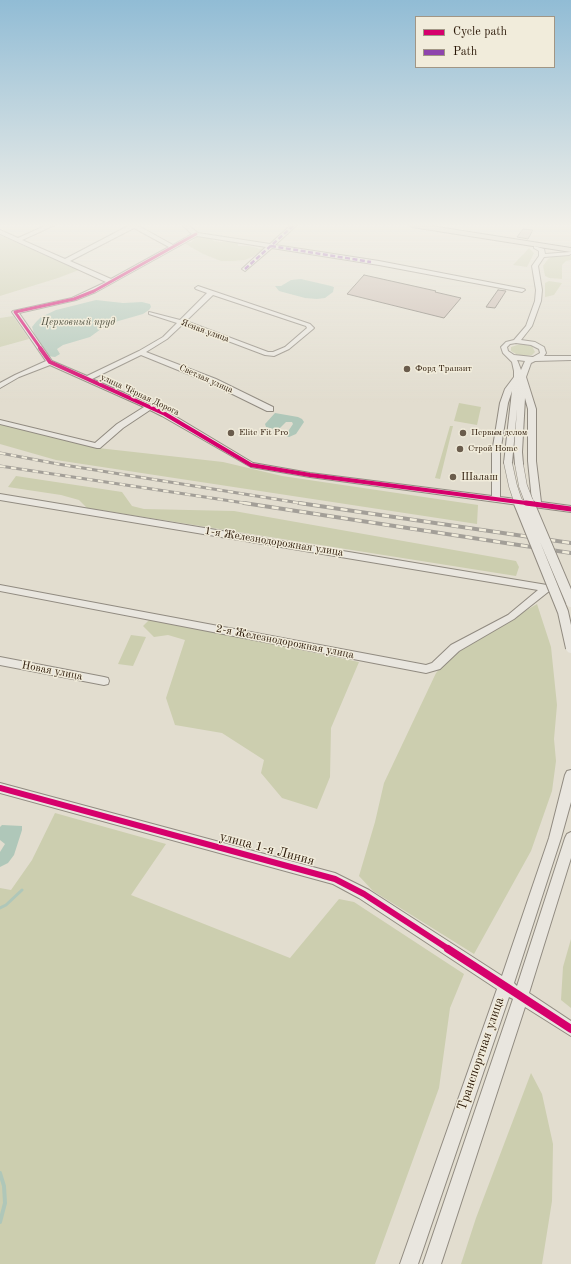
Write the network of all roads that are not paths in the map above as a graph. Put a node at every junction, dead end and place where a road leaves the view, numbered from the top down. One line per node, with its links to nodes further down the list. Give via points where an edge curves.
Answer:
1 (108, 284): 18 (street, via 74,299 16,312)
2 (490, 284): 5 (street)
3 (537, 284): 9 (street, via 538,297)
4 (198, 288): 6 (street)
5 (522, 290)
6 (212, 292): 8 (street); 8 (street, Ясная улица, via 311,328 280,352 266,354)
7 (151, 313): 8 (street, Ясная улица)
8 (182, 322): 13 (street, via 165,338)
9 (529, 326): 10 (street); 11 (street)
10 (516, 341): 11 (street); 14 (street, via 505,345 504,349)
11 (533, 343): 12 (street)
12 (542, 348): 15 (street); 16 (street, via 543,353)
13 (141, 352): 20 (street); 23 (street, Светлая улица, via 213,381)
14 (508, 354): 16 (street, via 522,359); 19 (street, via 515,362)
15 (571, 354)
16 (536, 358): 17 (street); 19 (street, via 528,362)
17 (571, 358)
18 (50, 362): 20 (street, улица Чёрная Дорога); 21 (street)
19 (520, 377): 26 (street, via 509,390 504,403 496,453); 27 (street, via 532,409 532,461); 32 (street, bridge, via 518,452 523,486); 33 (street, bridge, via 508,463 526,523 563,612)
20 (86, 379): 22 (street, улица Чёрная Дорога)
21 (0, 386)
22 (149, 407): 24 (street, via 120,426 97,446); 26 (street, улица Чёрная Дорога, via 251,465)
23 (270, 409)
24 (0, 422)
25 (0, 497): 30 (street, 1-я Железнодорожная улица)
26 (496, 499): 27 (street, улица Чёрная Дорога)
27 (537, 504): 28 (street, улица Чёрная Дорога)
28 (571, 509)
29 (0, 588): 30 (street, 2-я Железнодорожная улица, via 426,669 436,666 455,648 511,617)
30 (547, 588): 31 (street, 1-я Железнодорожная улица)
31 (571, 592)
32 (571, 602)
33 (571, 648)
34 (0, 661): 35 (street, Новая улица)
35 (104, 681)
36 (571, 775): 39 (street, Транспортная улица, via 555,838)
37 (0, 788): 39 (street, улица 1-я Линия, via 335,879 364,894)
38 (571, 838): 40 (street, Транспортная улица)
39 (506, 985): 40 (street, улица 1-я Линия); 42 (street, Транспортная улица)
40 (521, 995): 41 (street, улица 1-я Линия); 43 (street, Транспортная улица)
41 (571, 1029)
42 (409, 1264)
43 (432, 1264)

